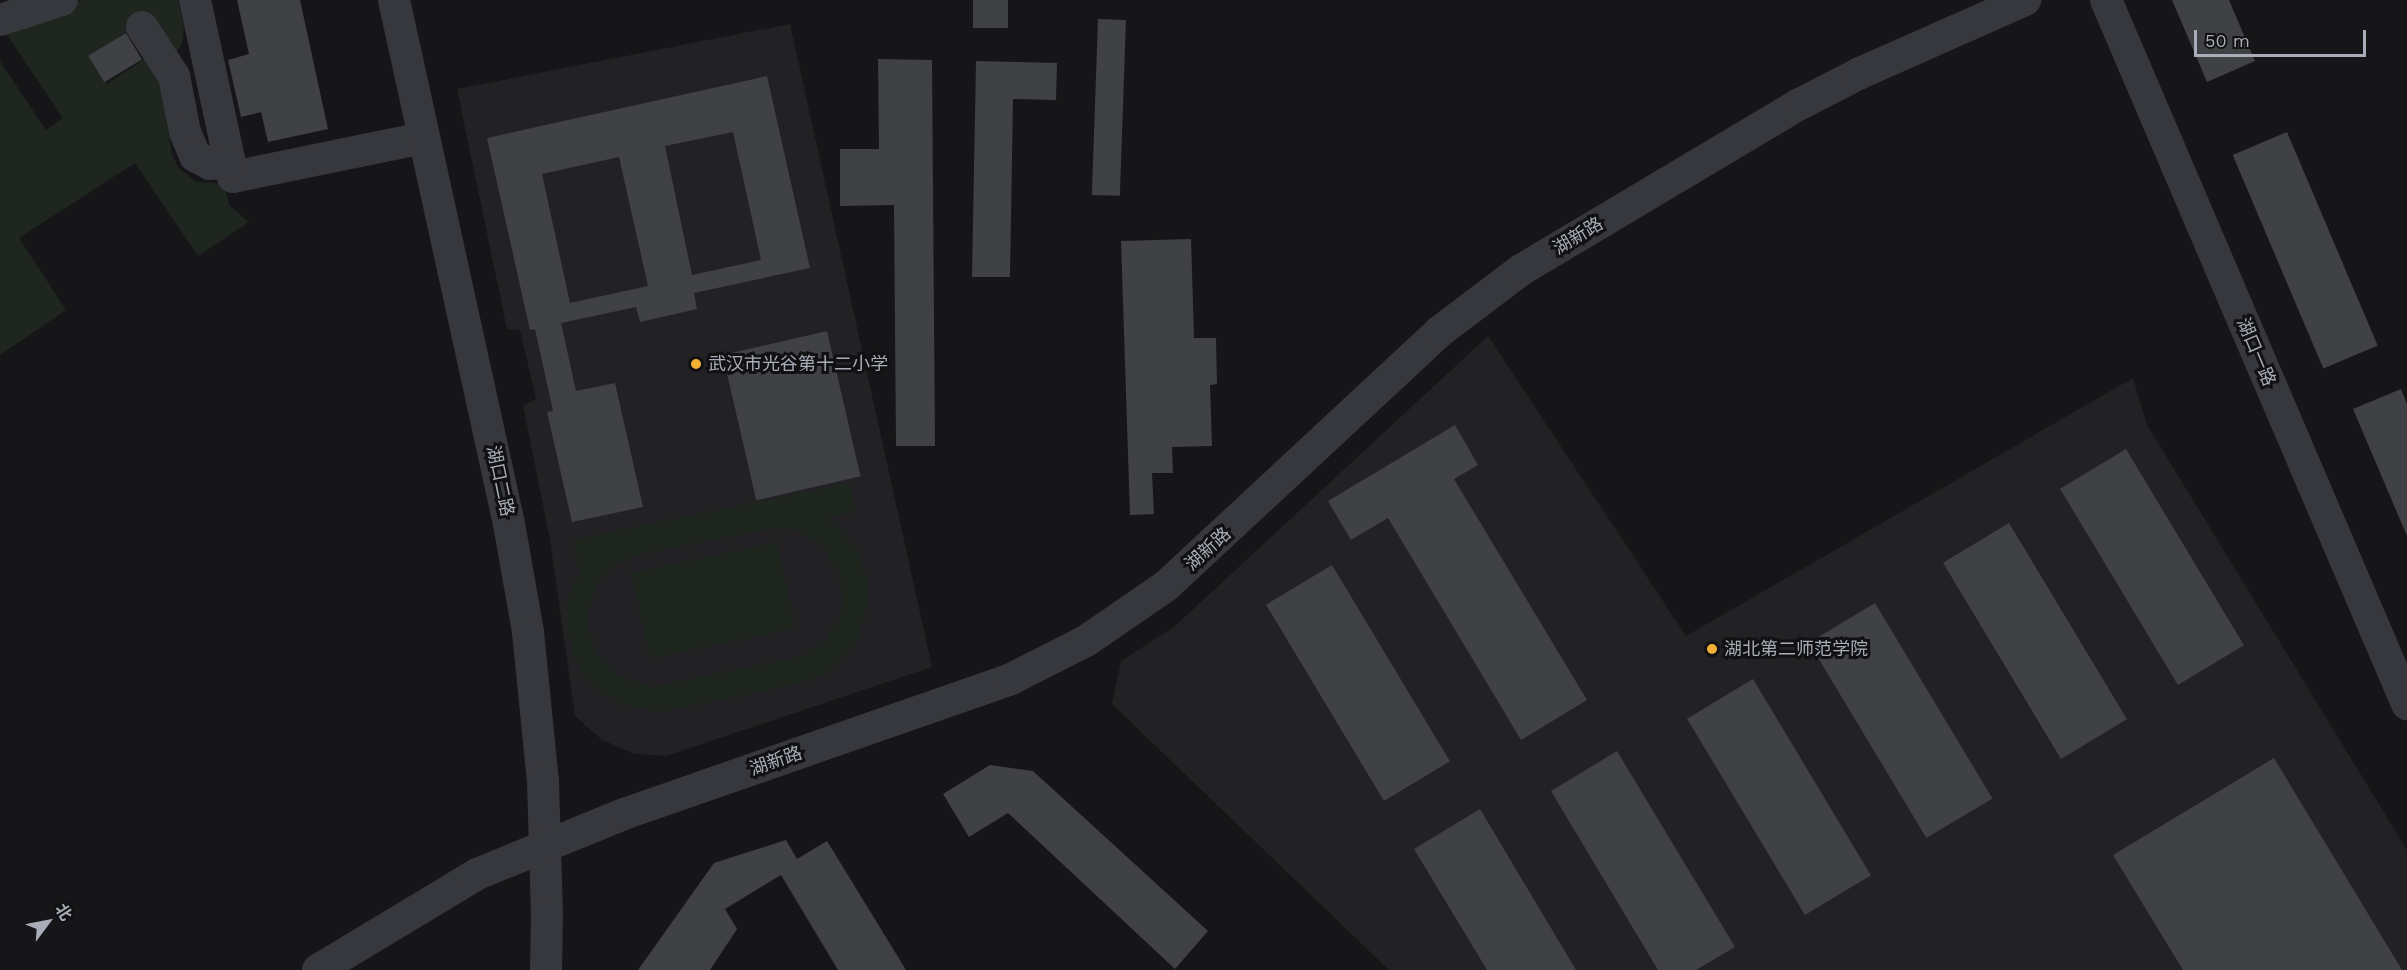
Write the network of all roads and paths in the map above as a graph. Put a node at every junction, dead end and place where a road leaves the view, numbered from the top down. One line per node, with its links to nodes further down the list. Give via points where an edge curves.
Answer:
1 (62, 0): 6 (street)
2 (195, 0): 9 (street)
3 (394, 0): 8 (street, 湖口二路)
4 (2025, 0): 11 (street, 湖新路, via 1800,104 1521,270 1440,332 1166,586 1086,641 1011,679 624,814)
5 (2106, 0): 10 (street, 湖口一路)
6 (0, 20)
7 (142, 27): 9 (street, via 174,76 184,132 195,156 210,164)
8 (423, 138): 9 (street, via 233,177); 11 (street, 湖口二路, via 483,403 522,599 543,781)
9 (229, 162)
10 (2407, 704)
11 (545, 846): 12 (street, 湖新路, via 477,874); 13 (street, 湖口二路)
12 (318, 970)
13 (546, 970)

